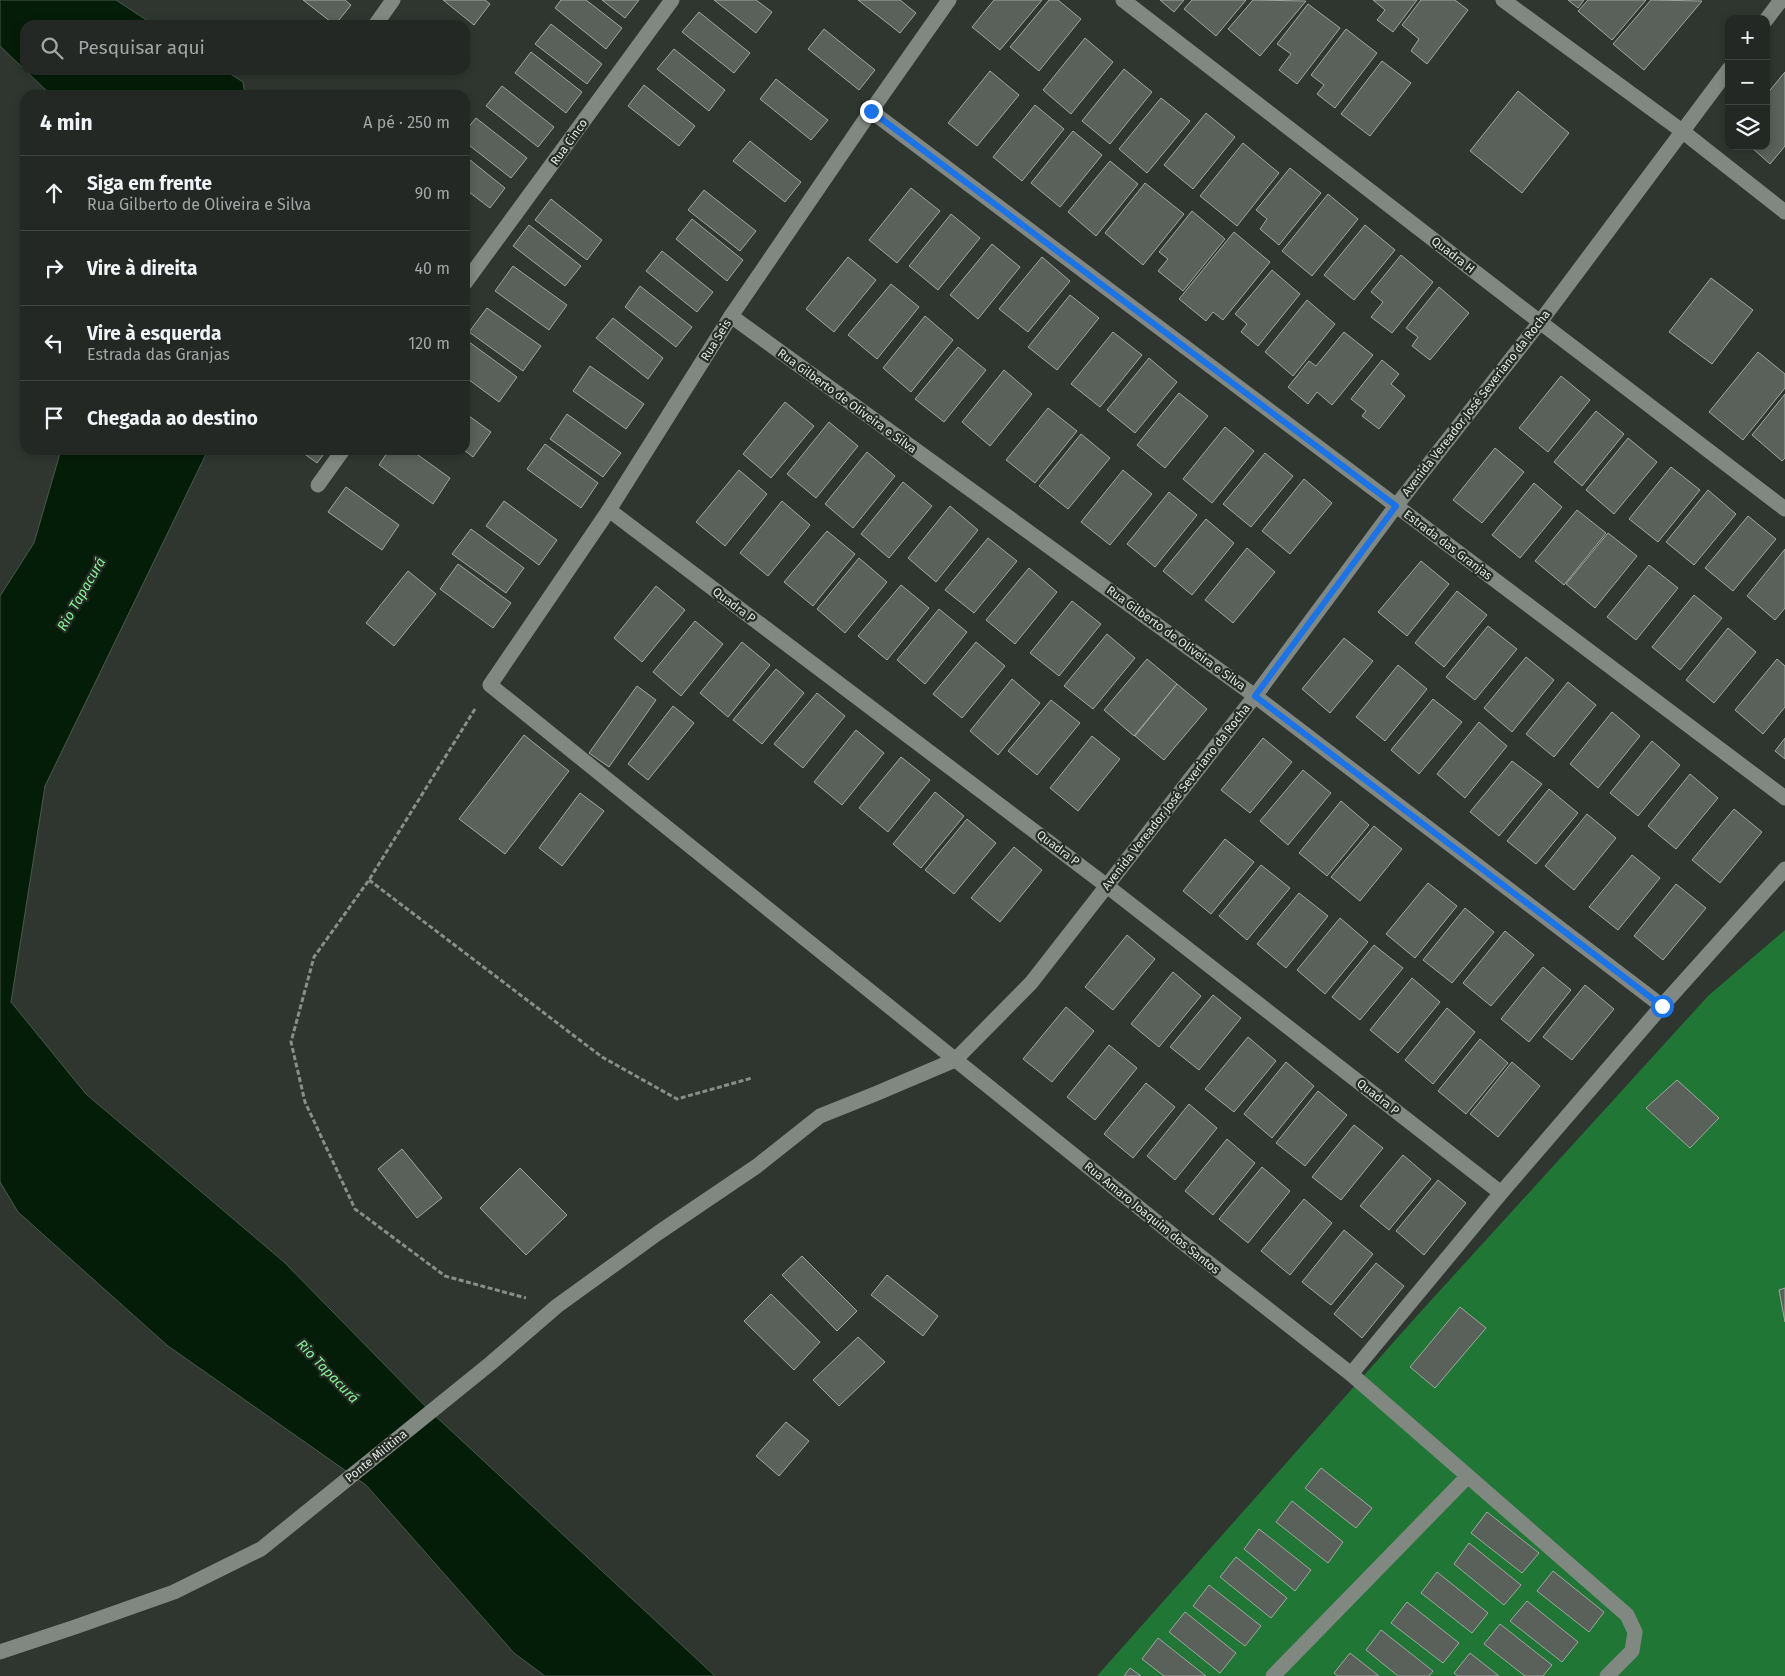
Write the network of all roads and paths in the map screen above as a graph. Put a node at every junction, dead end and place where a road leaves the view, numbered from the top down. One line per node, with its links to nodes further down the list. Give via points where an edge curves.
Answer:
1 (393, 0): 8 (street)
2 (672, 0): 13 (street, Rua Cinco)
3 (949, 0): 10 (street, Rua Seis)
4 (1123, 0): 15 (street, Quadra H)
5 (1503, 0): 11 (street)
6 (1781, 0): 7 (street)
7 (1770, 15)
8 (379, 20)
9 (1725, 74): 11 (street, Avenida Vereador José Severiano da Rocha)
10 (871, 111): 14 (street, Rua Seis); 18 (street, Estrada das Granjas)
11 (1682, 131): 12 (street); 15 (street, Avenida Vereador José Severiano da Rocha)
12 (1785, 212)
13 (470, 277)
14 (731, 316): 20 (street, Rua Seis); 22 (street, Rua Gilberto de Oliveira e Silva)
15 (1540, 322): 18 (street, Avenida Vereador José Severiano da Rocha); 19 (street, Quadra H)
16 (339, 455): 17 (street)
17 (318, 485)
18 (1396, 506): 22 (street, Avenida Vereador José Severiano da Rocha); 23 (street, Estrada das Granjas)
19 (1785, 509)
20 (609, 510): 21 (street, Rua Seis); 26 (street, Quadra P)
21 (490, 685): 25 (path); 28 (street, Rua Amaro Joaquim dos Santos)
22 (1255, 696): 26 (street, Avenida Vereador José Severiano da Rocha); 27 (street, Rua Gilberto de Oliveira e Silva)
23 (1785, 798)
24 (1785, 868): 27 (street)
25 (369, 880): 29 (path, via 602,1057 678,1099); 31 (path, via 314,957 292,1042 305,1102 355,1209 445,1276)
26 (1107, 886): 28 (street, Avenida Vereador José Severiano da Rocha, via 1031,983); 30 (street, Quadra P)
27 (1662, 1006): 30 (street)
28 (955, 1060): 31 (street, Ponte Militina, via 820,1116 757,1166); 32 (street, Rua Amaro Joaquim dos Santos)
29 (752, 1078)
30 (1501, 1193): 32 (street)
31 (556, 1306): 34 (street, Ponte Militina, via 491,1363 261,1549 174,1592)
32 (1351, 1374): 33 (street, Rua Amaro Joaquim dos Santos)
33 (1468, 1476): 35 (street); 36 (street, Rua Amaro Joaquim dos Santos, via 1627,1615 1635,1632 1632,1651)
34 (0, 1652)
35 (1273, 1676)
36 (1606, 1676)

